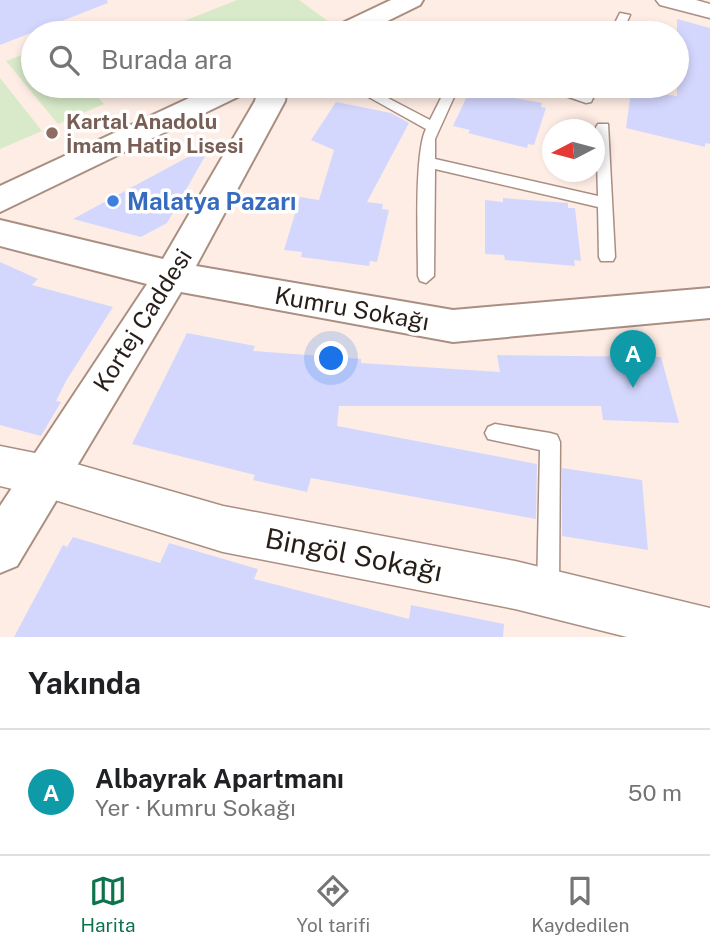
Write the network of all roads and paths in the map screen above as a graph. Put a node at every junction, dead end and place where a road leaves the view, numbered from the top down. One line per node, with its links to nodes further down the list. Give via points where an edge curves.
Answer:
1 (411, 0): 5 (street)
2 (667, 0): 3 (street)
3 (710, 11)
4 (624, 15): 6 (lane)
5 (368, 21)
6 (621, 21)
7 (213, 98): 14 (street)
8 (271, 98): 18 (street, Kortej Caddesi)
9 (382, 98): 11 (lane)
10 (447, 98): 11 (lane)
11 (433, 127): 12 (lane)
12 (427, 162): 15 (lane); 19 (lane)
13 (604, 182): 15 (lane)
14 (0, 200)
15 (604, 203): 17 (lane)
16 (0, 233): 18 (street, Kumru Sokağı)
17 (607, 257)
18 (172, 276): 20 (street, Kumru Sokağı, via 453,326); 23 (street, Kortej Caddesi)
19 (426, 276)
20 (710, 303)
21 (495, 433): 25 (lane, via 550,442)
22 (0, 466): 23 (street, Bingöl Sokağı)
23 (45, 475): 24 (street, Kortej Caddesi); 25 (street, Bingöl Sokağı, via 223,529)
24 (0, 549)
25 (548, 592): 26 (street, Bingöl Sokağı)
26 (710, 633)

